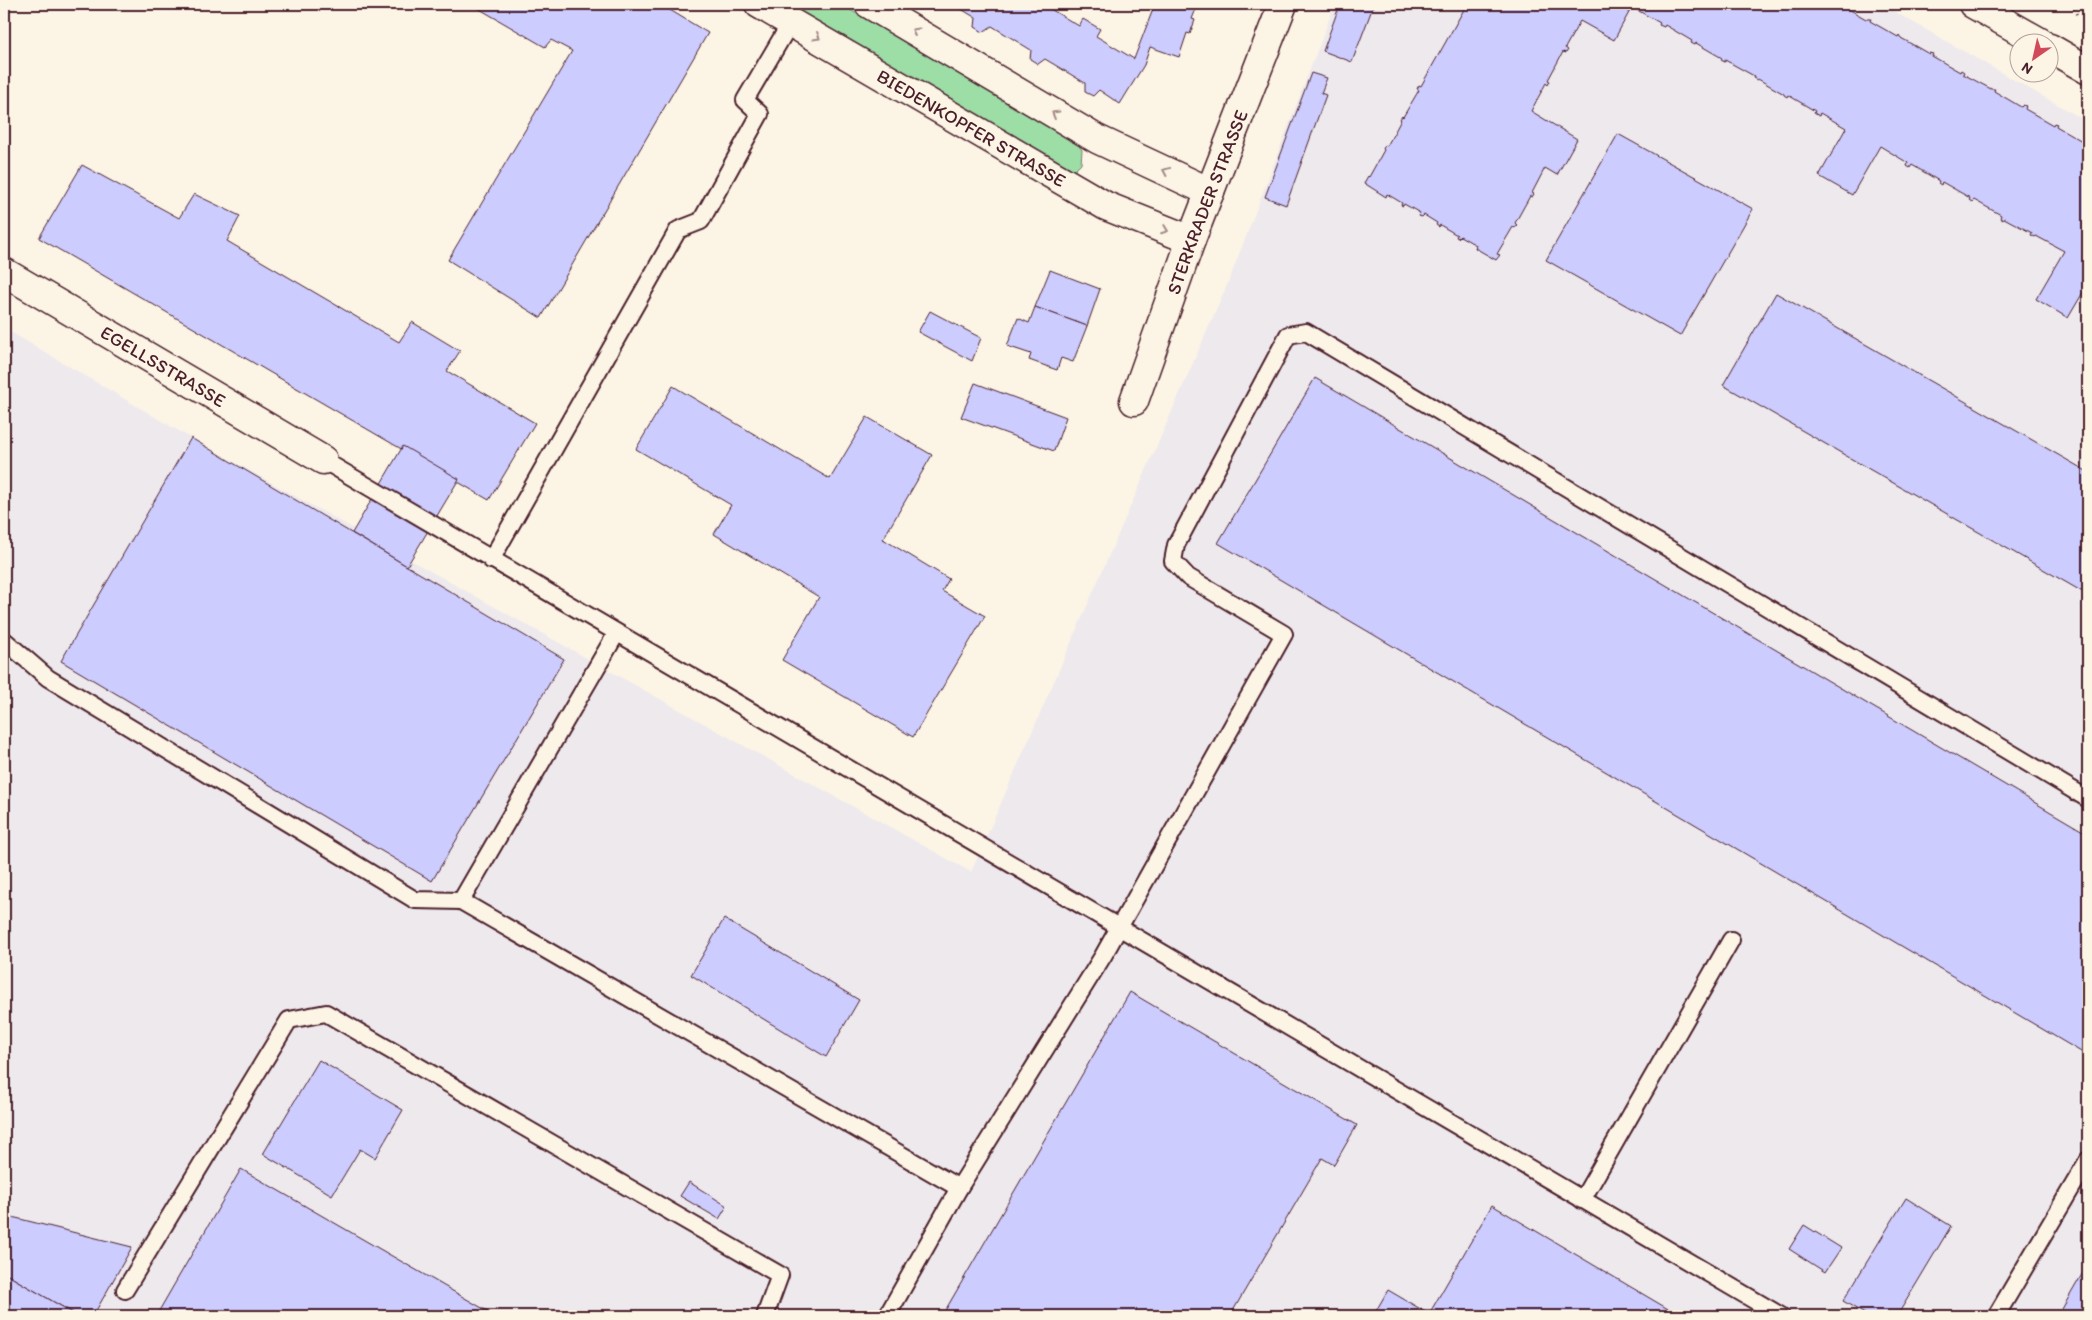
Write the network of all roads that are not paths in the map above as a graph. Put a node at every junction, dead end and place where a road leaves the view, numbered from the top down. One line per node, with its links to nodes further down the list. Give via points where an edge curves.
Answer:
1 (759, 4): 5 (street, BIEDENKOPFER STRASSE)
2 (869, 4): 9 (street, one-way to 2, via 1097,139)
3 (1283, 4): 9 (street, STERKRADER STRASSE)
4 (1973, 4): 6 (street)
5 (791, 22): 10 (street, BIEDENKOPFER STRASSE, one-way to 10, via 1106,206); 14 (lane, via 745,100 760,114 706,213 701,221 678,230)
6 (2022, 32)
7 (2060, 54): 8 (street)
8 (2088, 70)
9 (1210, 192): 10 (street, STERKRADER STRASSE)
10 (1191, 240): 12 (street, STERKRADER STRASSE)
11 (4, 272): 13 (street, EGELLSSTRASSE)
12 (1134, 401)
13 (323, 460): 14 (lane)
14 (491, 560): 15 (lane)
15 (616, 634): 18 (lane); 19 (lane)
16 (4, 640): 18 (lane, via 48,678 414,900)
17 (2088, 799): 19 (lane, via 1306,332 1288,335 1176,544 1173,561 1188,577 1284,634)
18 (461, 901): 22 (lane)
19 (1119, 927): 22 (lane); 23 (lane)
20 (1731, 940): 23 (lane)
21 (2088, 1160): 28 (lane)
22 (959, 1188): 26 (lane)
23 (1582, 1200): 27 (lane)
24 (124, 1290): 25 (lane, via 289,1020 326,1013 780,1275)
25 (765, 1316)
26 (887, 1316)
27 (1781, 1316)
28 (1996, 1316)

